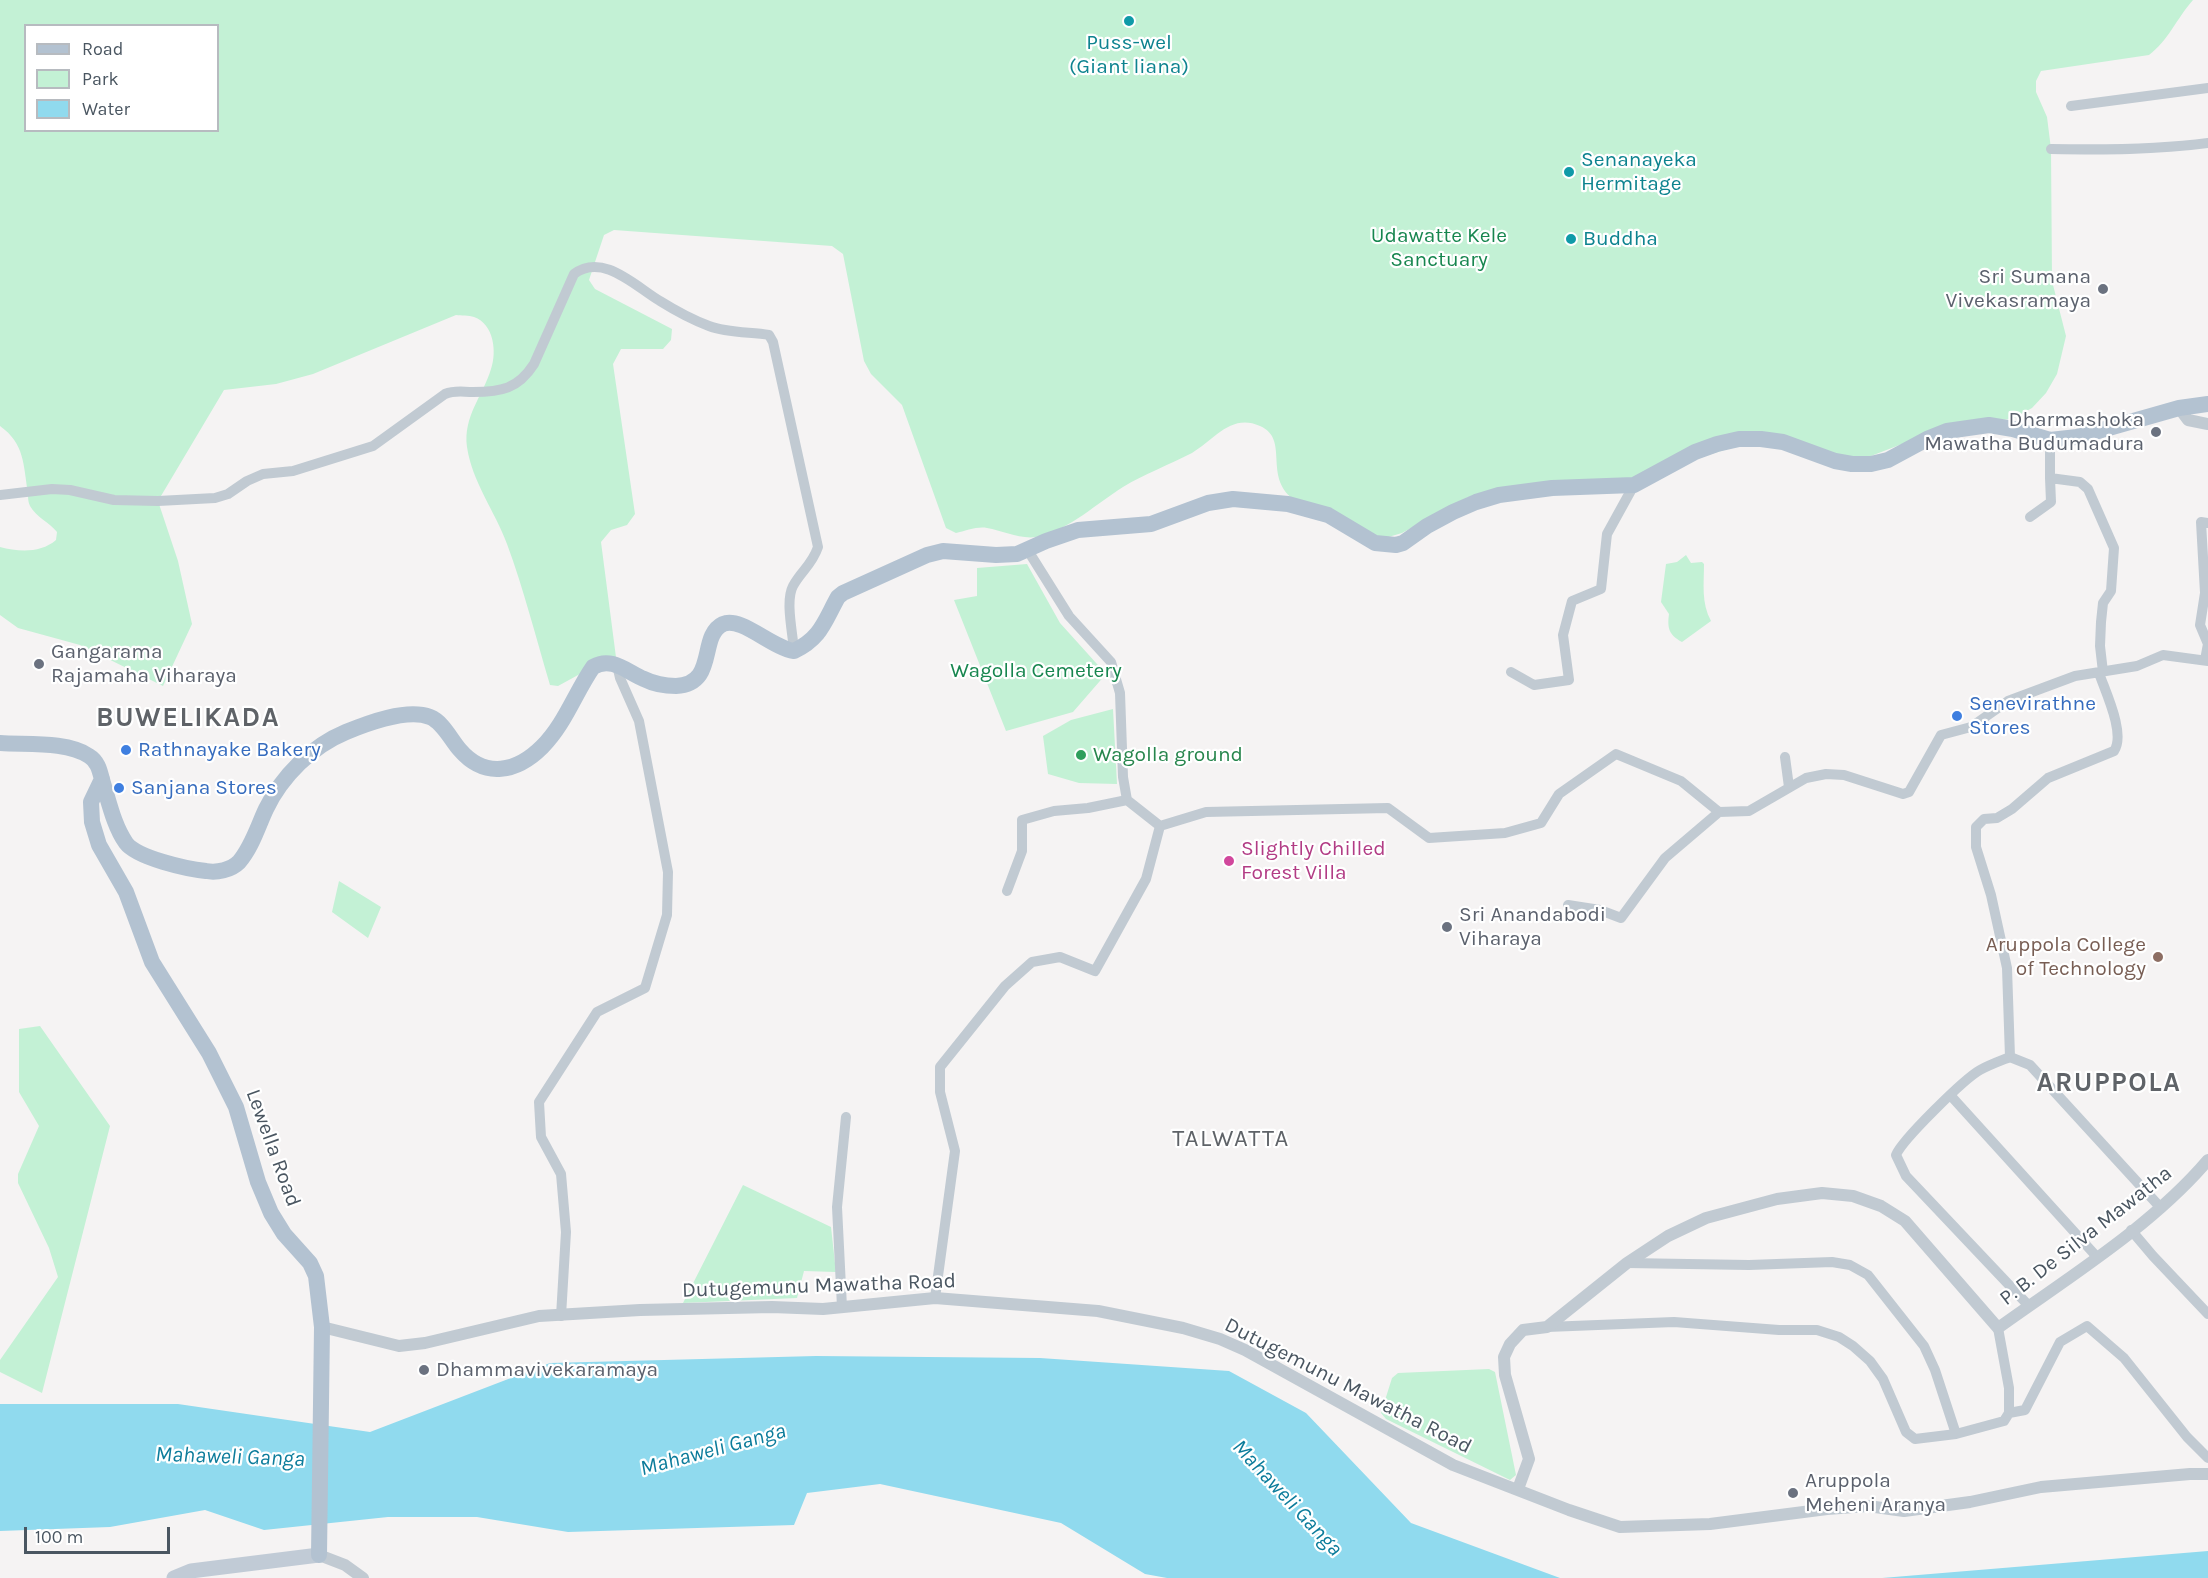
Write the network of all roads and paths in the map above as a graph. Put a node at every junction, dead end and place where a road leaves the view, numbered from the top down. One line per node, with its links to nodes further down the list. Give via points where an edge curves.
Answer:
1 (2208, 88): 2 (street)
2 (2071, 106)
3 (2208, 143): 4 (street)
4 (2051, 149)
5 (2208, 404): 6 (main road)
6 (2179, 408): 7 (street, via 2188,420); 8 (main road, via 2077,437)
7 (2208, 424)
8 (2050, 440): 9 (street); 10 (main road, via 1989,425 1947,431 1888,460 1852,464 1784,442 1739,439 1695,452)
9 (2050, 478): 12 (street, via 2051,501); 19 (street, via 2080,482 2088,489 2114,548 2111,591 2103,603 2101,622)
10 (1634, 484): 14 (main road, via 1499,495 1453,512 1396,545 1375,543 1328,515 1288,504 1233,499 1209,503 1151,524 1078,530); 18 (street, via 1607,534 1601,589 1572,601 1563,635 1569,680 1534,685)
11 (0, 495): 15 (street, via 70,489 114,500 215,498 263,474 293,471 360,452 454,390 500,391 517,384 534,364 574,274 581,269 607,269 712,327 769,336 773,342 818,547 789,597)
12 (2030, 517)
13 (2208, 523): 16 (street, via 2201,522 2205,593 2200,626 2208,644)
14 (1027, 549): 15 (main road, via 1006,555 956,551 927,555 843,593 819,634); 24 (street, via 1070,616 1112,662 1120,693)
15 (794, 651): 17 (main road, via 775,645 752,629 729,623 722,624 713,634 702,671 690,682 660,685)
16 (2206, 661): 19 (street, via 2163,655 2137,666)
17 (617, 665): 22 (main road, via 600,663 593,667 560,727 522,763 506,769 487,769 470,760 431,717 416,714 392,716 330,739 288,776 267,806 239,862 220,871 207,872 132,849 121,834); 41 (street, via 639,721 668,872 668,915 645,988 597,1012 539,1102 541,1137 561,1174 566,1232)
18 (1511, 672)
19 (2101, 673): 23 (street, via 2075,676 2008,701 1971,727 1941,735 1909,792 1903,794 1844,775 1826,774); 29 (street, via 2115,716 2118,745 2114,751 2048,778 2012,808 1997,818 1984,819 1976,827 1976,847 2007,968)
20 (0, 743): 22 (main road, via 80,751 94,760)
21 (1785, 757): 23 (street)
22 (102, 779): 42 (main road, Lewella Road, via 91,802 94,834 126,892 152,962 209,1053 236,1107 271,1213 314,1269)
23 (1789, 787): 25 (street, via 1749,812)
24 (1127, 800): 26 (street); 27 (street, via 1022,820 1022,851)
25 (1719, 812): 26 (street, via 1681,781 1616,754 1559,794 1540,823 1504,833 1429,838 1388,808 1206,812); 28 (street, via 1665,858 1621,918)
26 (1160, 826): 37 (street, via 1146,879 1095,971 1060,957 1032,962 1005,986 940,1067 940,1092 956,1151)
27 (1007, 891)
28 (1568, 905)
29 (2010, 1057): 30 (street, via 1979,1071); 33 (street, via 2030,1065)
30 (1951, 1096): 35 (street); 38 (street, via 1899,1148 1898,1163)
31 (846, 1117): 39 (street, via 837,1207)
32 (2208, 1160): 33 (street, P. B. De Silva Mawatha)
33 (2160, 1207): 34 (street, P. B. De Silva Mawatha)
34 (2132, 1230): 35 (street, P. B. De Silva Mawatha); 40 (street)
35 (2097, 1257): 38 (street, P. B. De Silva Mawatha)
36 (1627, 1263): 43 (street, P. B. De Silva Mawatha); 44 (street, P. B. De Silva Mawatha, via 1668,1236 1706,1218 1777,1199 1822,1193 1852,1196 1881,1206 1905,1221); 46 (street, via 1850,1265 1868,1275 1924,1346)
37 (935, 1298): 39 (street, Dutugemunu Mawatha Road); 49 (street, Dutugemunu Mawatha Road, via 1098,1311 1220,1339 1453,1465)
38 (2029, 1306): 44 (street, P. B. De Silva Mawatha)
39 (842, 1307): 41 (street, Dutugemunu Mawatha Road, via 640,1310)
40 (2207, 1310)
41 (561, 1316): 42 (street, Dutugemunu Mawatha Road, via 539,1317 399,1346)
42 (322, 1327): 50 (main road, Lewella Road)
43 (1547, 1327): 46 (street, via 1674,1322 1817,1330 1839,1337 1870,1361 1906,1432 1916,1438); 49 (street, P. B. De Silva Mawatha, via 1523,1330 1504,1358 1505,1375 1529,1459)
44 (1998, 1328): 45 (street)
45 (2010, 1413): 46 (street, via 2004,1421); 47 (street, via 2025,1410 2060,1342 2087,1326 2124,1358)
46 (1956, 1434)
47 (2208, 1458)
48 (2208, 1474): 49 (street, Dutugemunu Mawatha Road, via 2041,1487 1904,1511 1868,1506 1685,1526 1620,1527)
49 (1518, 1490)
50 (320, 1548): 51 (main road, via 192,1571); 52 (street)
51 (174, 1578)
52 (363, 1578)

